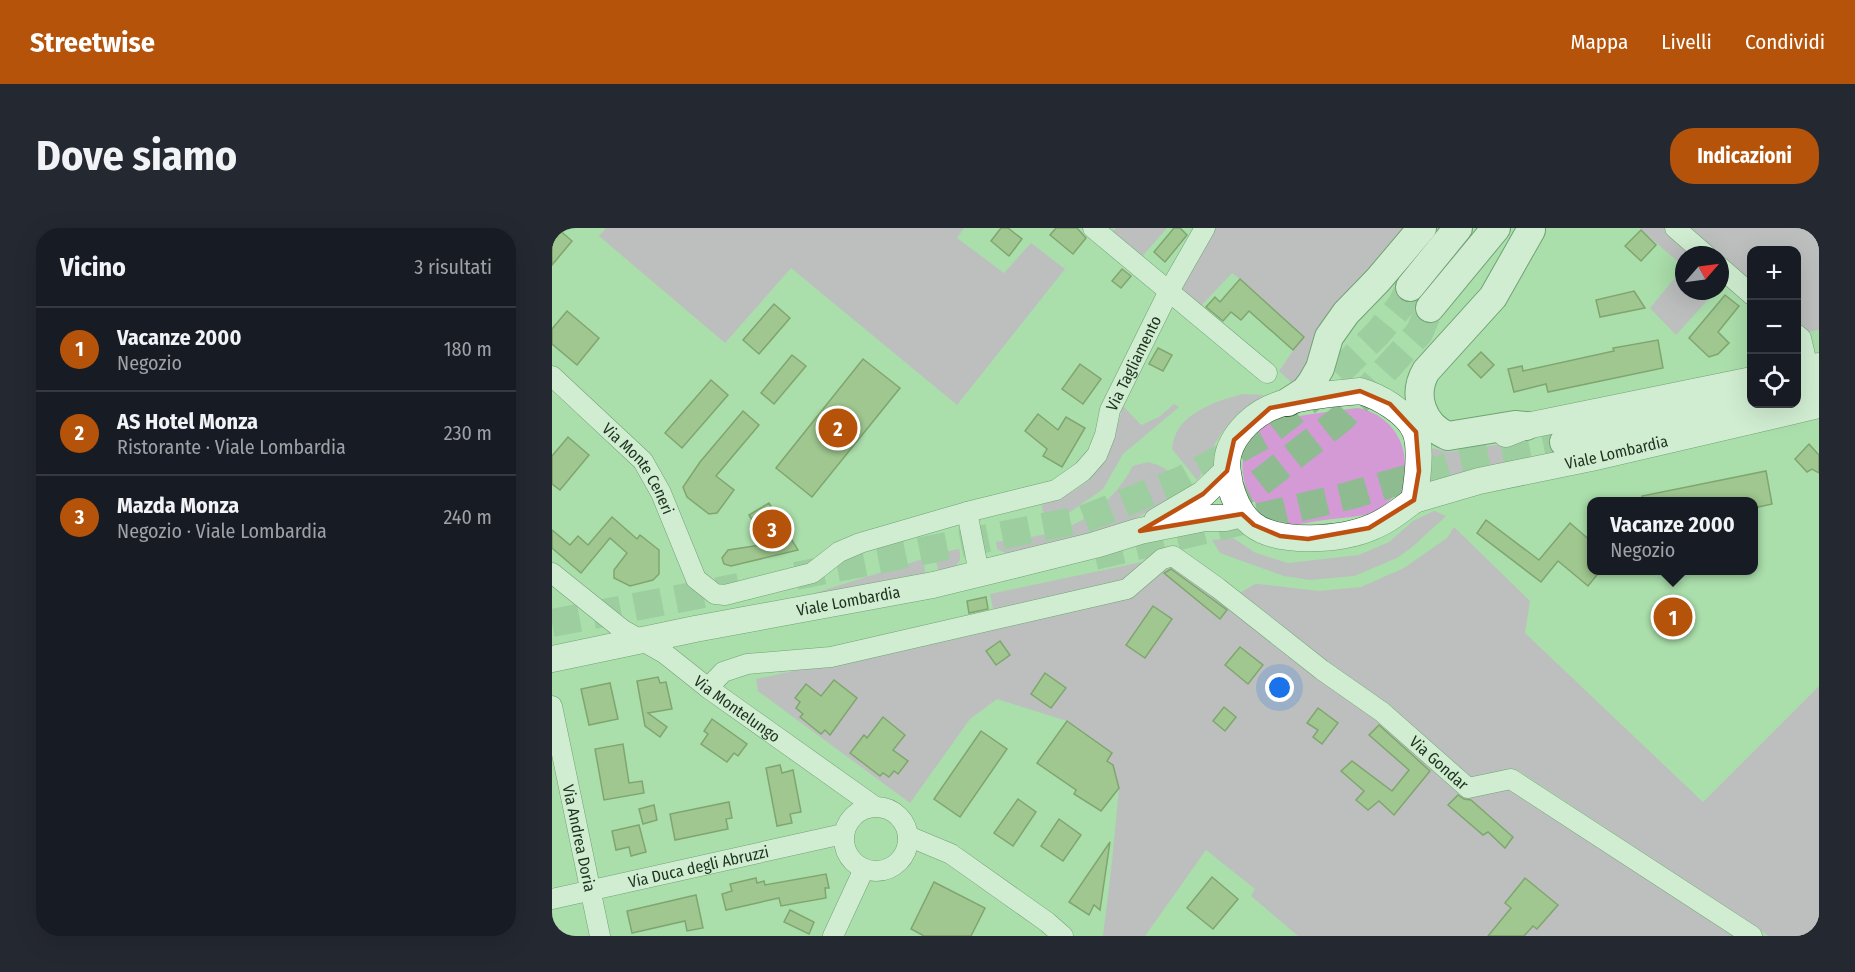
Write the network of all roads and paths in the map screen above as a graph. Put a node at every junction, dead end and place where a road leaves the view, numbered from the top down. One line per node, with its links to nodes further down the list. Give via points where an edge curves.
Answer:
1 (1205, 228): 11 (street, Via Tagliamento)
2 (1422, 228): 20 (highway, via 1346,313 1329,337 1312,382)
3 (1458, 228): 10 (highway)
4 (1496, 228): 13 (highway)
5 (1675, 228): 8 (street)
6 (1532, 229): 22 (highway, via 1410,371 1406,387); 23 (highway, via 1493,297 1426,371 1418,394 1431,425 1448,436)
7 (1101, 230): 11 (street)
8 (1696, 246)
9 (1729, 275): 12 (street)
10 (1410, 287)
11 (1168, 291): 15 (street); 26 (street, Via Tagliamento, via 1110,410 1097,455 1083,471)
12 (1747, 291)
13 (1430, 308)
14 (1801, 338): 17 (street)
15 (1267, 373)
16 (552, 376): 33 (street, Via Monte Ceneri, via 644,461)
17 (1808, 376)
18 (1747, 381): 23 (main road)
19 (1747, 401): 24 (highway)
20 (1288, 402): 22 (main road, via 1360,391 1390,404); 25 (main road, via 1269,408 1243,427 1229,450)
21 (1819, 405): 27 (main road, Viale Lombardia, via 1479,481)
22 (1411, 425): 23 (main road, via 1430,440 1453,445 1479,443); 27 (main road, via 1419,471)
23 (1526, 426)
24 (1564, 442)
25 (1227, 471): 29 (main road); 30 (main road, Viale Lombardia, via 1203,494)
26 (1056, 490): 28 (street, Viale Lombardia)
27 (1414, 500): 29 (main road, via 1370,528 1308,539 1268,533)
28 (967, 513): 32 (street); 33 (street, Viale Lombardia, via 860,543 839,552 812,573 780,582 725,595 715,594)
29 (1242, 514): 30 (main road, Viale Lombardia)
30 (1140, 531): 32 (main road, Viale Lombardia)
31 (552, 573): 34 (street, Via Montelungo)
32 (979, 573): 34 (main road, Viale Lombardia)
33 (696, 579)
34 (641, 640): 35 (main road, Viale Lombardia); 36 (street, Via Montelungo)
35 (552, 659)
36 (708, 688): 38 (street, Via Montelungo); 48 (street, Via Gondar, via 723,672 747,664 831,657 1127,589 1162,559 1173,556 1382,712 1468,788 1511,779)
37 (552, 706): 43 (street, Via Andrea Doria)
38 (831, 777): 39 (street, Via Montelungo); 40 (street, Via Montelungo)
39 (874, 806): 40 (street, via 859,810); 41 (street, Via Montelungo, via 896,813)
40 (847, 826): 42 (street, Via Montelungo, via 846,853); 43 (street, Via Duca degli Abruzzi)
41 (908, 836): 42 (street, via 907,848 896,864 875,871); 47 (street, via 951,854)
42 (864, 869): 46 (street)
43 (590, 891): 44 (street, Via Duca degli Abruzzi); 45 (street, Via Andrea Doria)
44 (552, 899)
45 (600, 936)
46 (833, 936)
47 (1063, 936)
48 (1752, 936)

